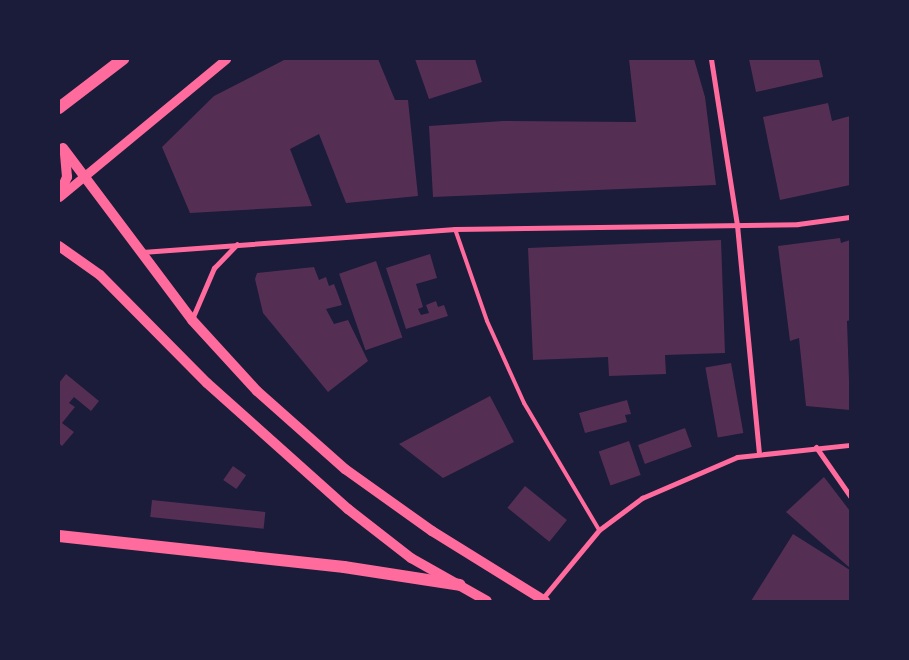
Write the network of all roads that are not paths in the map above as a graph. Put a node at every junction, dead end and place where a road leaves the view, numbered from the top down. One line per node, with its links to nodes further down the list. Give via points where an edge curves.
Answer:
1 (123, 59): 4 (main road)
2 (226, 59): 6 (street)
3 (711, 59): 9 (street)
4 (59, 108)
5 (61, 146): 6 (main road); 7 (main road, via 68,163 67,177)
6 (84, 176): 7 (street); 13 (main road)
7 (59, 196)
8 (850, 217): 9 (street, via 798,224)
9 (737, 225): 10 (street); 17 (street)
10 (455, 229): 11 (street); 19 (lane, via 487,321 524,404)
11 (237, 244): 13 (street); 14 (street, via 210,275)
12 (59, 246): 21 (main road, via 100,275 207,383 348,508 411,558)
13 (140, 252): 14 (main road)
14 (192, 320): 22 (main road, via 257,391 345,469 432,531)
15 (850, 445): 16 (street)
16 (816, 447): 17 (street); 18 (street)
17 (759, 452): 19 (street, via 711,466 642,498)
18 (850, 496)
19 (599, 530): 22 (street)
20 (59, 536): 21 (main road, via 344,567)
21 (460, 585): 23 (main road)
22 (543, 600)
23 (487, 601)

